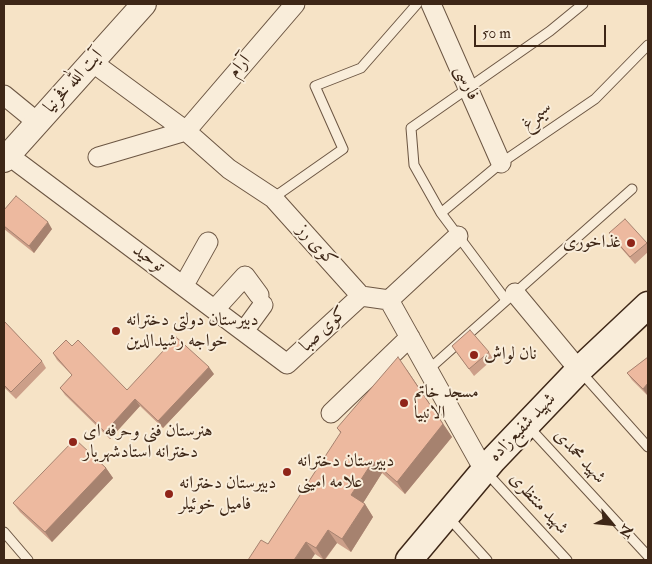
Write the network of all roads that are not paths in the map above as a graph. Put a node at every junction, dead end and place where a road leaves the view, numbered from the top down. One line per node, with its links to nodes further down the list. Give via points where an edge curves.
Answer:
1 (144, 4): 7 (street, آیت الله فخرنیا)
2 (295, 4): 11 (street, آرام)
3 (417, 4): 16 (lane, via 361,68 314,86 343,149)
4 (431, 4): 8 (street, فارسی)
5 (582, 4): 8 (lane, via 550,31)
6 (648, 45): 14 (lane, سیمرغ, via 595,99)
7 (92, 62): 10 (street, آیت الله فخرنیا); 11 (street, کوی رز)
8 (468, 88): 14 (street, فارسی); 17 (lane, via 411,128 414,165)
9 (4, 95): 10 (street)
10 (37, 122): 13 (street, آیت الله فخرنیا)
11 (186, 131): 12 (street); 16 (street, کوی رز, via 229,170)
12 (98, 157)
13 (6, 158): 20 (street, توحید)
14 (501, 163): 17 (lane, سیمرغ)
15 (632, 189): 22 (lane)
16 (273, 198): 21 (street, کوی رز)
17 (441, 213): 18 (lane)
18 (458, 236): 22 (lane); 23 (street)
19 (208, 242): 20 (street)
20 (184, 285): 25 (street, توحید)
21 (361, 296): 23 (street); 28 (street, کوی صبا)
22 (510, 296): 29 (lane); 30 (street)
23 (389, 300): 27 (street)
24 (648, 305): 30 (main road, شهید شفیع‌زاده)
25 (215, 309): 26 (street, توحید); 26 (street, via 245,276 261,300)
26 (244, 331): 28 (street, توحید)
27 (410, 337): 29 (street); 31 (street)
28 (287, 364)
29 (428, 370): 34 (street)
30 (579, 370): 32 (main road, شهید شفیع‌زاده); 33 (lane)
31 (331, 413)
32 (526, 424): 34 (main road, شهید شفیع‌زاده); 37 (lane, شهید محمدی)
33 (648, 447)
34 (484, 470): 35 (main road, شهید شفیع‌زاده); 41 (lane, شهید منتظری)
35 (447, 515): 39 (main road, شهید شفیع‌زاده); 40 (lane)
36 (4, 532): 38 (lane)
37 (648, 556)
38 (28, 560)
39 (409, 560)
40 (487, 560)
41 (567, 560)

